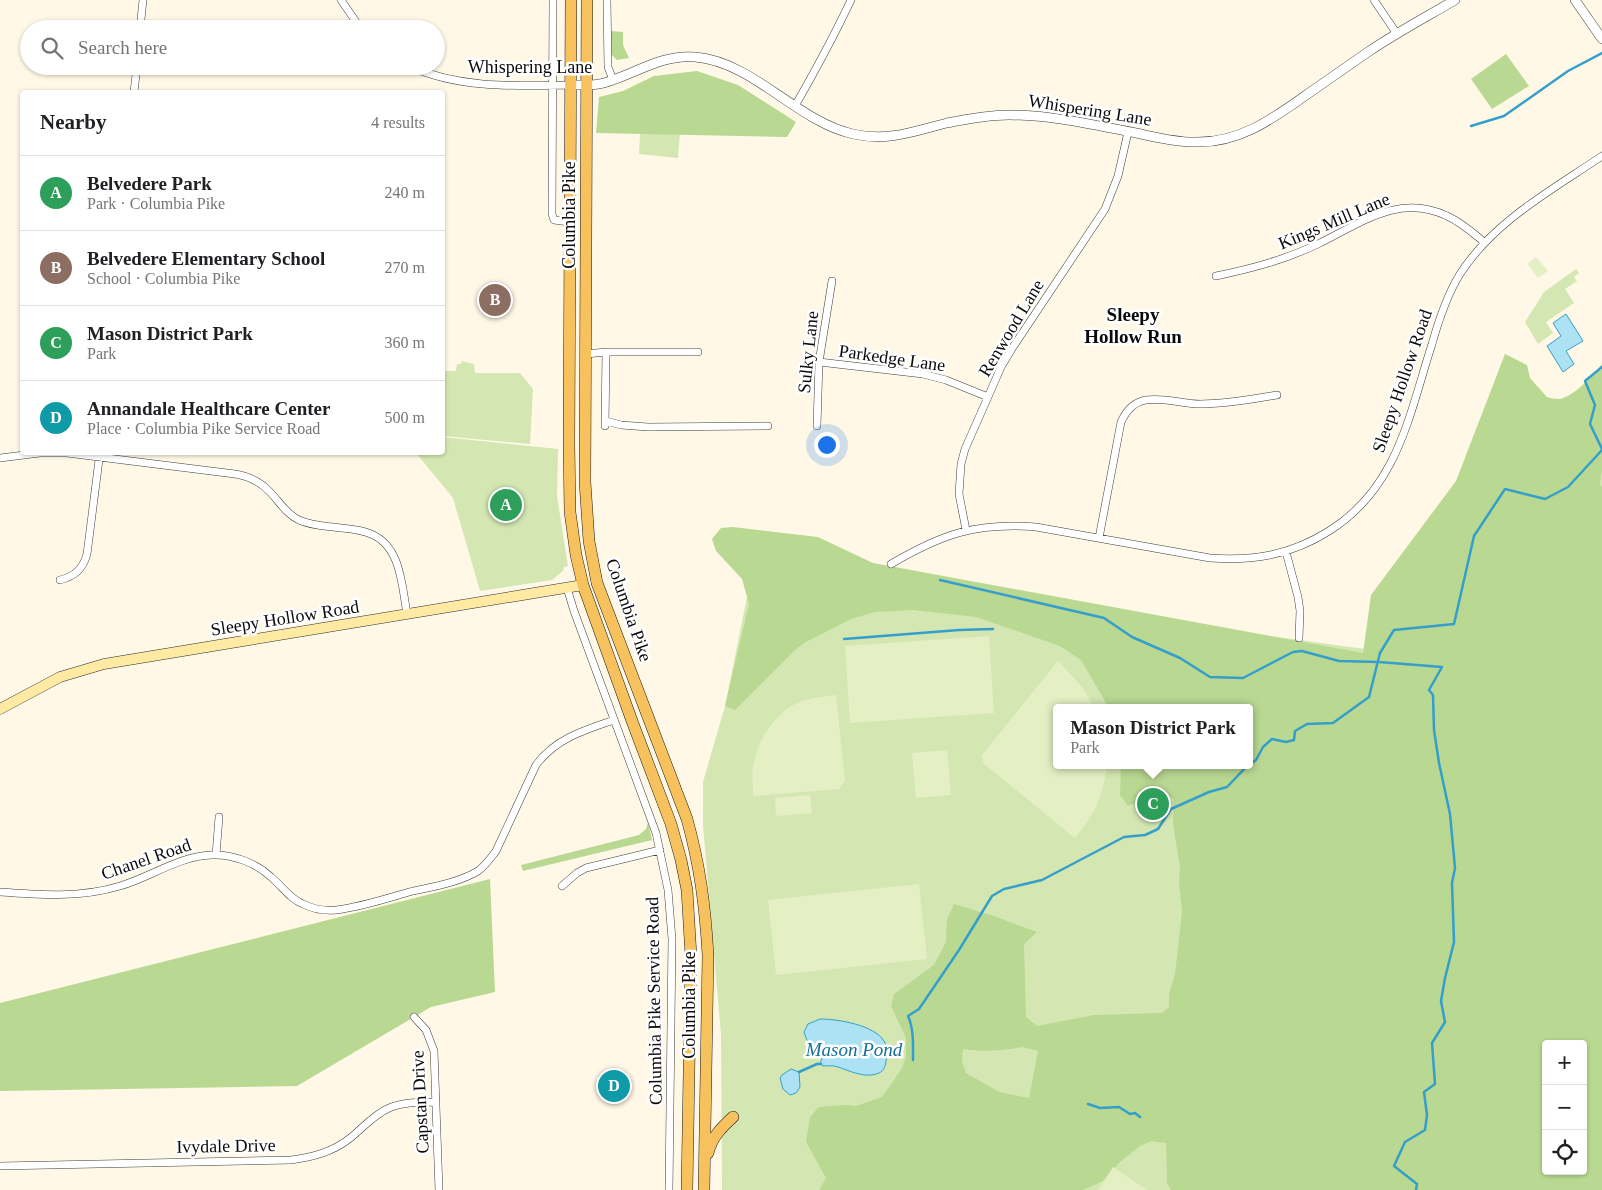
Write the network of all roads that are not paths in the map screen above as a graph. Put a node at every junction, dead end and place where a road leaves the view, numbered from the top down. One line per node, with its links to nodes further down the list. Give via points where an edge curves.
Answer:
1 (143, 0): 11 (street)
2 (341, 0): 12 (street)
3 (553, 0): 18 (street)
4 (571, 0): 19 (main road, Columbia Pike)
5 (587, 0): 20 (main road, Columbia Pike)
6 (607, 0): 17 (street, via 608,67)
7 (852, 0): 22 (street)
8 (1374, 0): 13 (street)
9 (1455, 0): 13 (street, Whispering Lane)
10 (1575, 0): 14 (street)
11 (141, 20)
12 (355, 20)
13 (1397, 34): 23 (street, Whispering Lane, via 1272,120 1244,134 1212,142 1195,142)
14 (1602, 39)
15 (136, 75): 21 (street)
16 (433, 75): 18 (street, Whispering Lane, via 464,83)
17 (613, 80): 20 (street, Whispering Lane); 22 (street, Whispering Lane, via 662,60 679,57 709,59 735,69)
18 (553, 86): 19 (street, Whispering Lane); 25 (street, via 552,214 554,220)
19 (571, 86): 20 (street, Whispering Lane); 25 (main road, Columbia Pike)
20 (587, 86): 31 (main road, Columbia Pike)
21 (134, 90)
22 (795, 106): 23 (street, Whispering Lane, via 837,129 870,137 903,136 960,121 1007,115 1059,118)
23 (1128, 132): 34 (street, Renwood Lane, via 1118,176 1105,209 1013,347)
24 (1602, 156): 26 (street, Sleepy Hollow Road, via 1512,217)
25 (569, 222): 46 (main road, Columbia Pike, via 569,482 572,530)
26 (1484, 242): 27 (street, Kings Mill Lane, via 1448,216 1433,210 1406,207 1378,214 1289,257); 42 (street, Sleepy Hollow Road, via 1449,294 1402,440 1388,470 1365,501 1338,526)
27 (1216, 276)
28 (832, 281): 32 (street, Sulky Lane)
29 (606, 352): 30 (street); 31 (street); 35 (street, via 606,424)
30 (698, 352)
31 (586, 354): 45 (main road, Columbia Pike, via 586,510)
32 (819, 362): 34 (street, Parkedge Lane, via 923,374); 36 (street, Sulky Lane)
33 (1277, 395): 41 (street, via 1204,404 1146,400 1131,407 1121,422)
34 (988, 397): 40 (street, Renwood Lane, via 961,464 959,494)
35 (768, 426)
36 (817, 426)
37 (24, 455): 39 (street)
38 (100, 455): 44 (street, via 85,562 76,574); 48 (street, via 240,475 261,484 300,520 371,534 383,542 395,559)
39 (0, 458)
40 (966, 530): 41 (street, Sleepy Hollow Road, via 1013,525); 43 (street, via 928,544)
41 (1099, 538): 42 (street, Sleepy Hollow Road, via 1236,560)
42 (1286, 552): 49 (street, via 1298,597)
43 (891, 564)
44 (60, 580)
45 (597, 583): 46 (main road); 60 (main road, Columbia Pike, via 687,819 697,857 708,955)
46 (583, 585): 47 (main road, Sleepy Hollow Road); 64 (main road, Columbia Pike, via 671,824 687,890 690,956)
47 (567, 588): 48 (main road, Sleepy Hollow Road); 51 (street, Columbia Pike Service Road)
48 (407, 614): 50 (main road, Sleepy Hollow Road, via 104,664 60,677)
49 (1299, 638)
50 (0, 709)
51 (614, 720): 53 (street, Columbia Pike Service Road); 54 (street, Chanel Road, via 564,739 543,756 496,852 468,876 363,904 327,910 296,901 270,876 246,861)
52 (218, 817): 54 (street)
53 (660, 850): 55 (street, via 586,868); 63 (street, Columbia Pike Service Road, via 668,890 672,939)
54 (216, 855): 56 (street, Chanel Road, via 187,859 139,880 99,892 50,895)
55 (562, 886)
56 (0, 892)
57 (414, 1017): 58 (street, Capstan Drive, via 426,1030 434,1051)
58 (436, 1102): 61 (street, Ivydale Drive, via 402,1104 388,1109 338,1147 309,1158); 62 (street, Capstan Drive)
59 (733, 1117): 60 (main road, via 710,1143)
60 (705, 1164): 65 (main road, Columbia Pike)
61 (0, 1166)
62 (440, 1190)
63 (669, 1190)
64 (687, 1190)
65 (704, 1190)

